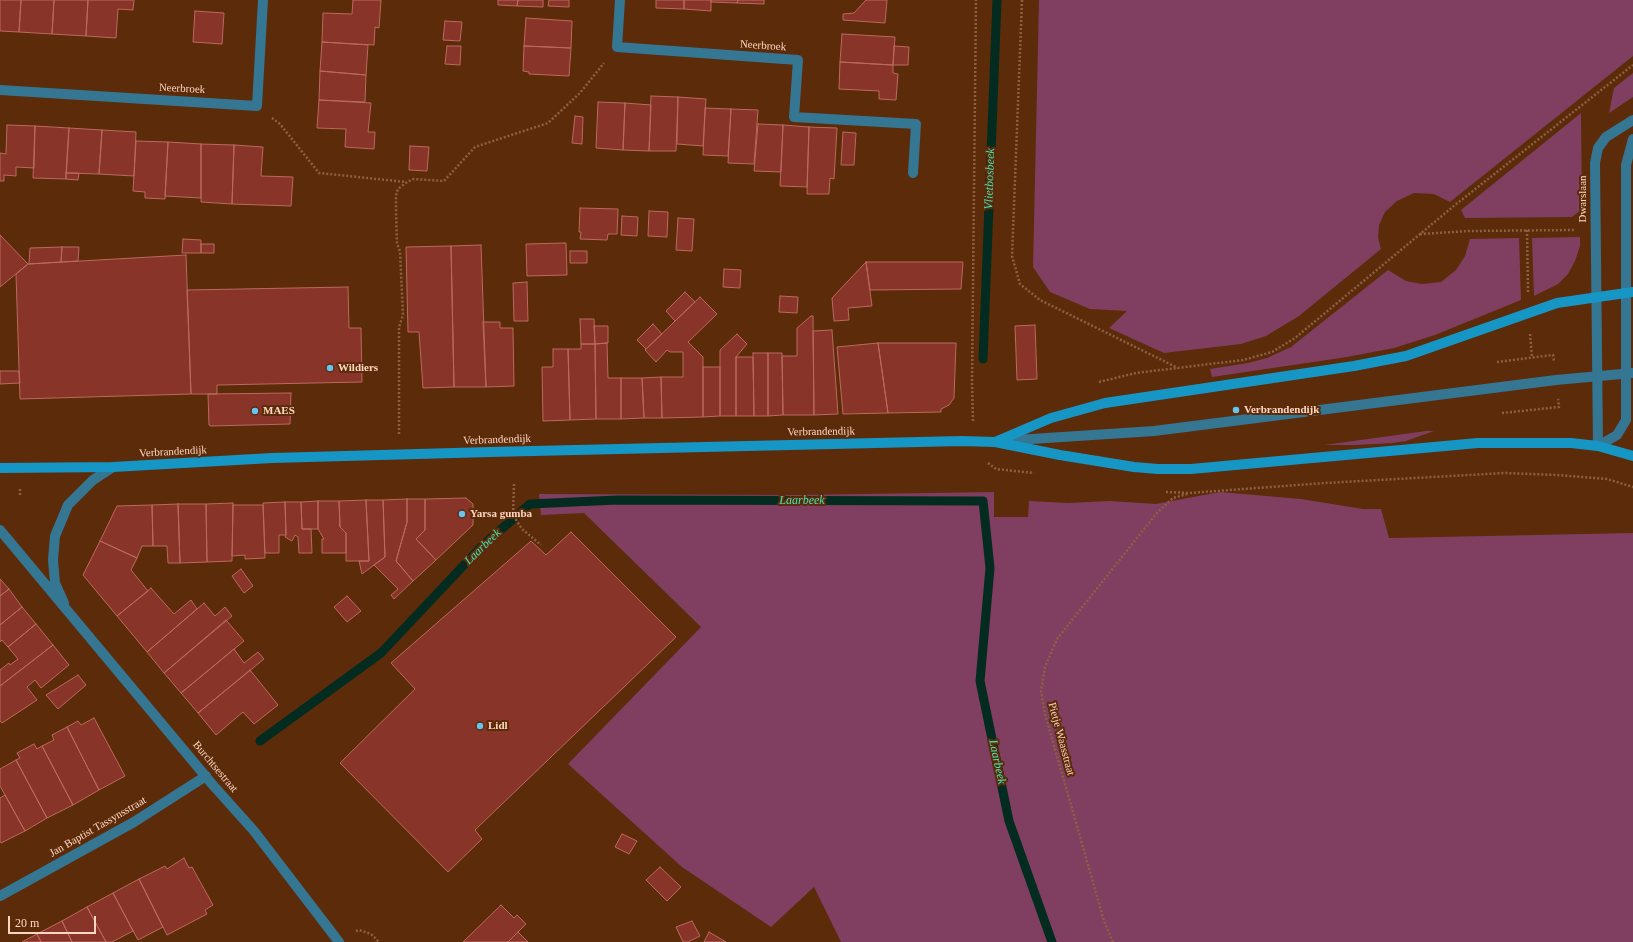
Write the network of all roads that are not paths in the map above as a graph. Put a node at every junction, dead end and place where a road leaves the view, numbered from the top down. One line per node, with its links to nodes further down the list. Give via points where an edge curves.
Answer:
1 (263, 0): 3 (street, Neerbroek, via 257,106)
2 (620, 0): 6 (street, Neerbroek, via 617,47 798,60 794,117 916,124)
3 (0, 90)
4 (1633, 120): 9 (street, Dwarslaan, via 1606,137 1598,148 1595,163)
5 (1633, 139): 7 (street, via 1626,165)
6 (913, 174)
7 (1630, 249): 8 (street)
8 (1629, 292): 9 (main road, Verbrandendijk); 10 (street)
9 (1597, 296): 11 (street, Dwarslaan); 12 (main road, Verbrandendijk, via 1557,303 1406,356 1105,403 1051,418)
10 (1629, 374): 11 (street); 13 (street, via 1626,420 1617,435)
11 (1597, 376): 12 (street, via 1154,431); 13 (street, Dwarslaan)
12 (995, 442): 13 (main road, Verbrandendijk, via 1134,467 1191,469 1478,443 1571,443); 15 (main road, Verbrandendijk, via 399,454)
13 (1598, 446): 14 (main road, Verbrandendijk)
14 (1633, 456)
15 (113, 467): 16 (main road, Verbrandendijk); 18 (street, Burchtsestraat, via 93,480 68,505 55,536 55,582)
16 (0, 468)
17 (0, 530): 18 (street, Burchtsestraat)
18 (70, 616): 19 (street, Burchtsestraat)
19 (206, 776): 20 (street, Jan Baptist Tassynsstraat, via 134,822); 21 (street, Burchtsestraat, via 254,831)
20 (0, 896)
21 (337, 940)

